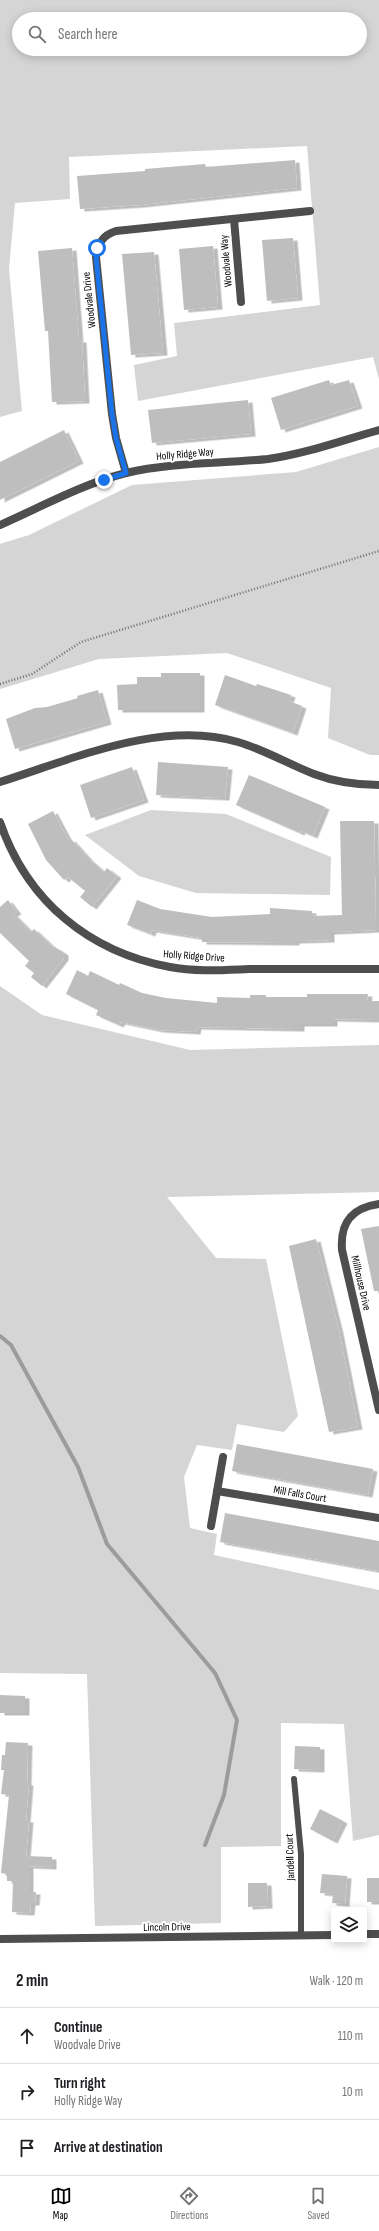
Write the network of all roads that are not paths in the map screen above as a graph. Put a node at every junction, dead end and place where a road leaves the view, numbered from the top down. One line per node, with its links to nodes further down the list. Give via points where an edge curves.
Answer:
1 (310, 211): 2 (street, Woodvale Drive)
2 (234, 219): 3 (street, Woodvale Way); 5 (street, Woodvale Drive, via 116,231 107,234 97,248 112,414)
3 (241, 302)
4 (379, 430): 5 (street, Holly Ridge Way, via 291,455)
5 (126, 473): 6 (street, Holly Ridge Way, via 83,488)
6 (0, 525)
7 (0, 782): 8 (street, via 125,743 161,736 198,735 237,742 276,756 313,774 337,781)
8 (379, 785)
9 (0, 822): 10 (street, Holly Ridge Drive, via 19,866 38,892 84,934 111,949 140,960 178,968 205,970)
10 (379, 968)
11 (379, 1204): 12 (street, Millhouse Drive, via 359,1209 350,1217 341,1238)
12 (379, 1410)
13 (223, 1457): 14 (street)
14 (217, 1491): 15 (street, Mill Falls Court); 16 (street)
15 (379, 1518)
16 (211, 1526)
17 (294, 1779): 20 (lane, Jandell Court, via 301,1854)
18 (367, 1934): 19 (street)
19 (379, 1934)
20 (301, 1935): 21 (street, Lincoln Drive); 22 (street, Lincoln Drive)
21 (331, 1935)
22 (0, 1940)

